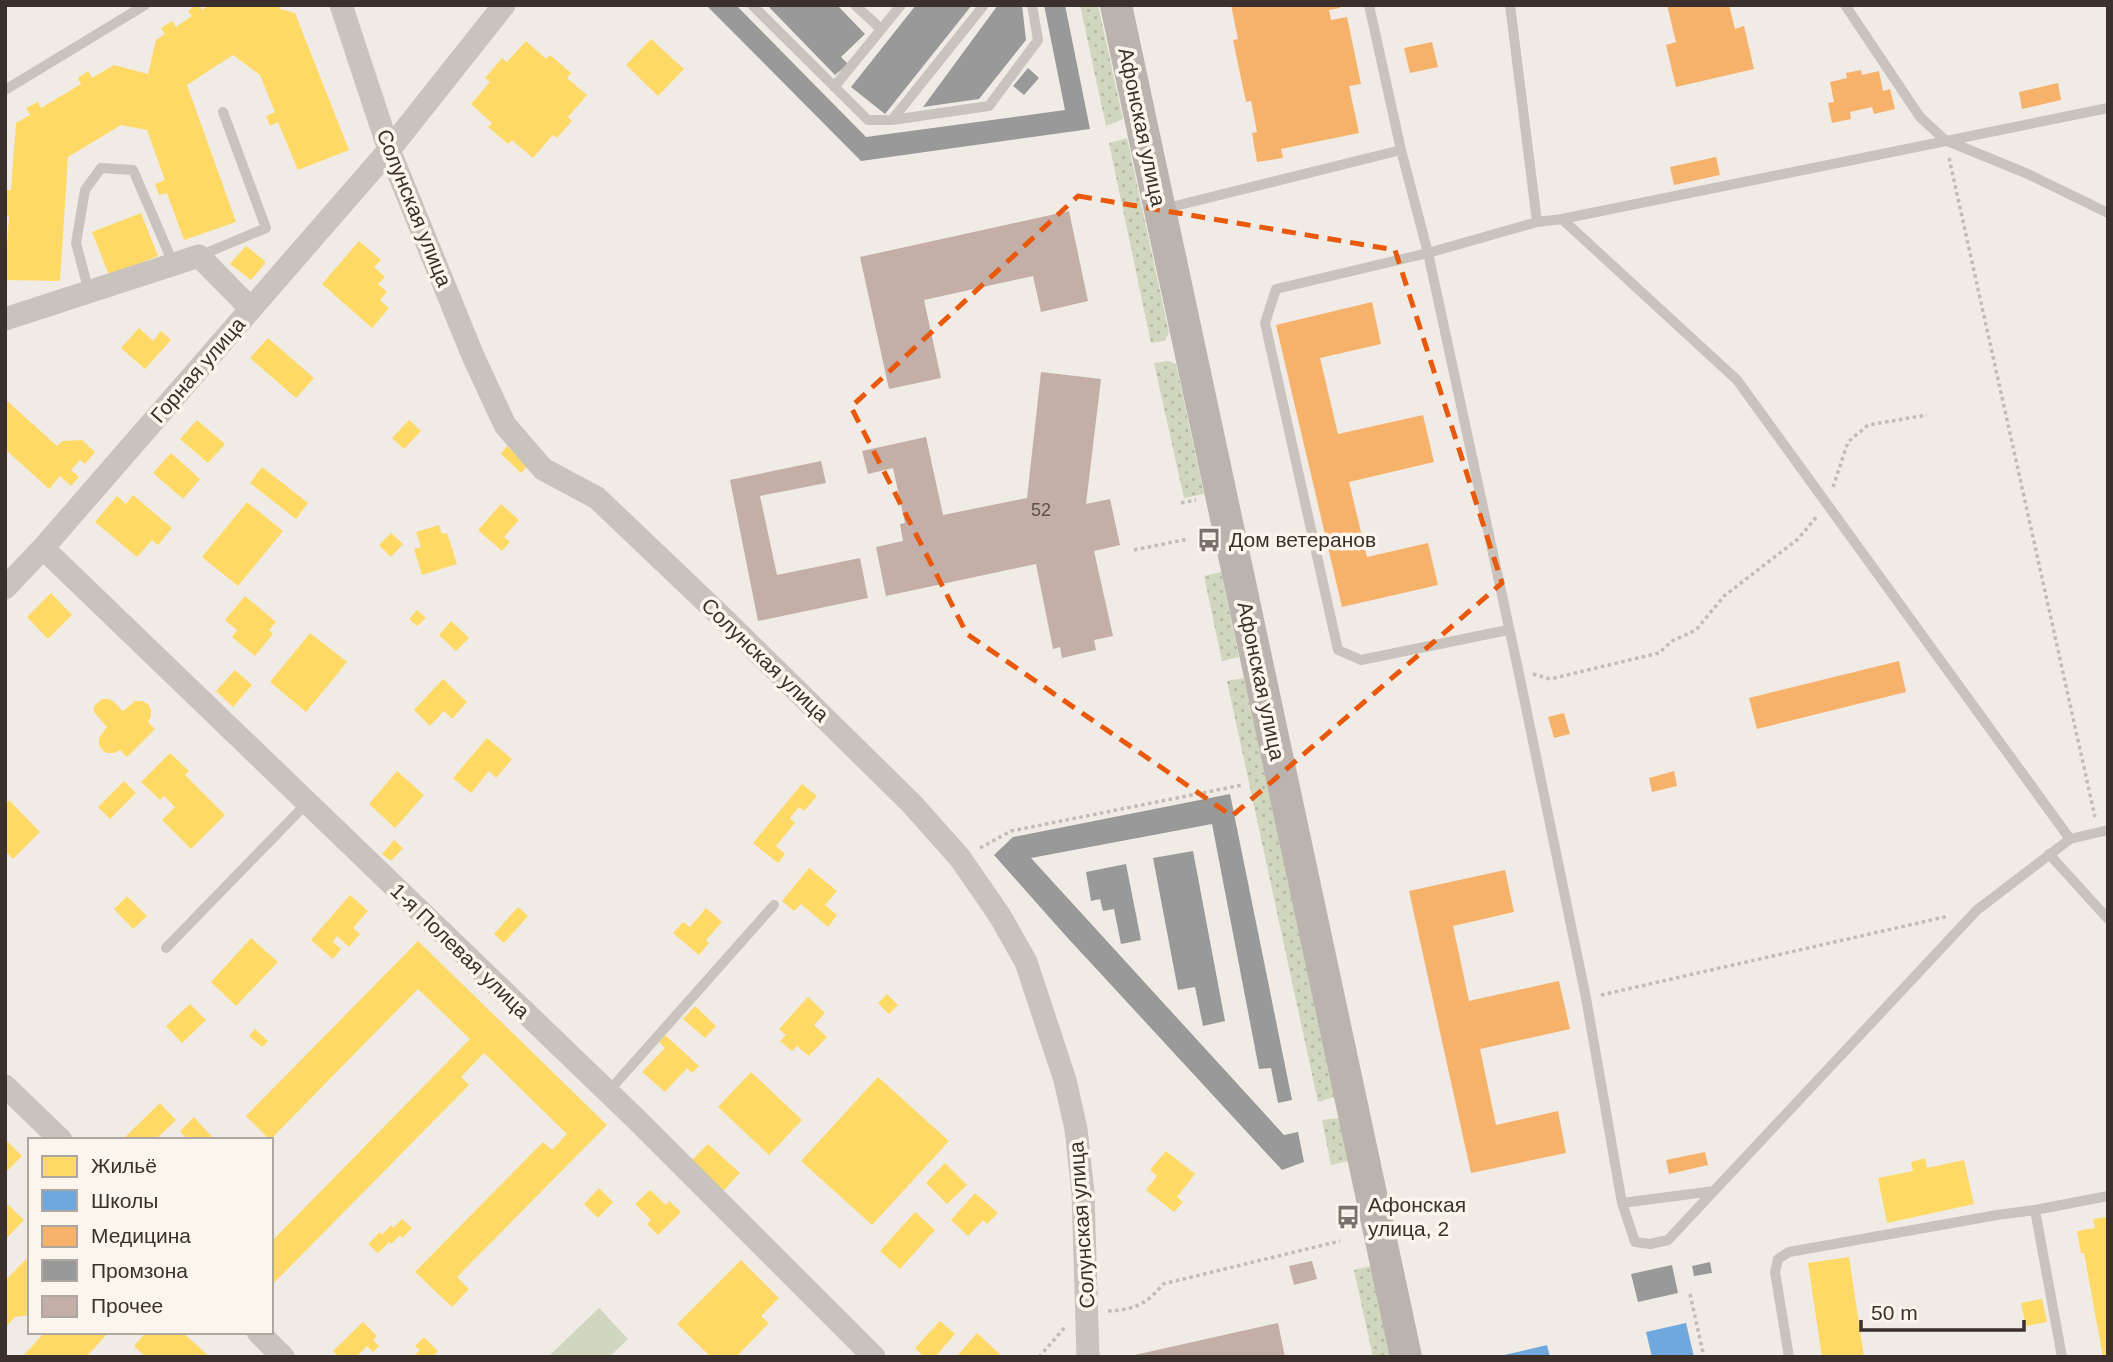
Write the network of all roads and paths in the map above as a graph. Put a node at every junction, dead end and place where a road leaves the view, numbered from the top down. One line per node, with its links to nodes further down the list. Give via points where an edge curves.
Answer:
1 (145, 5): 15 (lane)
2 (341, 5): 20 (street, Солунская улица)
3 (505, 5): 20 (street, Горная улица)
4 (752, 5): 14 (lane)
5 (855, 5): 13 (lane)
6 (901, 5): 13 (lane)
7 (984, 5): 18 (lane)
8 (1032, 5): 18 (lane, via 1038,40 989,106)
9 (1116, 5): 22 (street, Афонская улица)
10 (1369, 5): 21 (lane)
11 (1510, 5): 25 (lane)
12 (1845, 5): 19 (lane, via 1920,117)
13 (881, 29): 14 (lane)
14 (834, 87): 18 (lane, via 868,120)
15 (5, 90)
16 (2108, 108): 19 (lane)
17 (223, 112): 27 (lane, via 266,228)
18 (891, 120)
19 (1945, 140): 23 (lane); 24 (lane); 44 (path)
20 (389, 150): 30 (street, Горная улица); 47 (street, Солунская улица, via 505,425 543,469 597,498 724,619 912,804)
21 (1401, 150): 22 (lane); 26 (lane)
22 (1160, 209): 68 (street, Афонская улица)
23 (2108, 213)
24 (1562, 219): 25 (lane); 35 (lane, via 1737,380)
25 (1536, 222): 26 (lane)
26 (1428, 253): 40 (lane); 40 (lane, via 1276,289 1265,323 1338,650 1361,660)
27 (199, 256): 28 (street); 30 (street)
28 (174, 265): 29 (street); 29 (lane, via 133,170 101,168 85,190 76,243)
29 (89, 292): 31 (street)
30 (251, 309): 37 (street, Горная улица)
31 (5, 319)
32 (1927, 415): 35 (path, via 1868,425 1848,442)
33 (1204, 498): 34 (path)
34 (1181, 503)
35 (1827, 503): 41 (path, via 1798,539 1724,596 1696,630 1659,653 1550,679); 45 (lane)
36 (1188, 539): 38 (path)
37 (43, 548): 39 (street, Горная улица); 43 (street, 1-я Полевая улица)
38 (1133, 550)
39 (5, 588)
40 (1508, 630): 41 (lane)
41 (1518, 669): 52 (lane)
42 (1242, 785): 47 (path, via 1011,831)
43 (307, 803): 51 (lane); 54 (street, 1-я Полевая улица)
44 (2103, 831): 45 (lane)
45 (2070, 839): 46 (lane)
46 (2049, 854): 49 (lane); 50 (lane)
47 (960, 859): 62 (street, Солунская улица, via 1026,962 1065,1080 1083,1193)
48 (774, 905): 54 (lane)
49 (1977, 910): 52 (path); 56 (lane)
50 (2108, 919)
51 (166, 948)
52 (1586, 998): 58 (lane)
53 (5, 1086): 55 (street)
54 (608, 1092): 65 (street, 1-я Полевая улица)
55 (59, 1138)
56 (1714, 1191): 58 (lane); 58 (lane, via 1668,1240 1650,1244 1635,1242)
57 (2108, 1196): 59 (lane)
58 (1622, 1203)
59 (2035, 1210): 70 (lane, via 1789,1252 1778,1259 1775,1272); 71 (lane)
60 (1340, 1241): 62 (path, via 1163,1284 1152,1298 1126,1310)
61 (1690, 1294): 69 (path)
62 (1088, 1312): 66 (path, via 1063,1328); 67 (street, Солунская улица)
63 (260, 1334): 64 (street)
64 (283, 1357)
65 (874, 1357)
66 (1039, 1357)
67 (1088, 1357)
68 (1406, 1357)
69 (1704, 1357)
70 (1788, 1357)
71 (2062, 1357)

